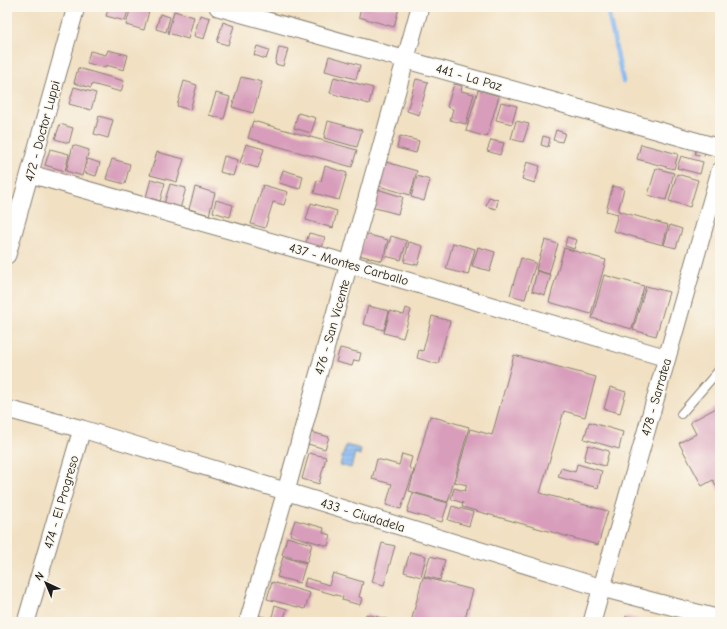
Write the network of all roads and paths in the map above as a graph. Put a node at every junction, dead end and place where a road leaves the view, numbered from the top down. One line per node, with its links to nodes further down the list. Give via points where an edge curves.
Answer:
1 (76, 7): 8 (street, 472 - Doctor Luppi)
2 (218, 7): 4 (street, 441 - La Paz)
3 (420, 7): 5 (street, 476 - San Vicente)
4 (246, 11): 5 (street, 441 - La Paz)
5 (405, 59): 6 (street, 441 - La Paz); 10 (street, 476 - San Vicente)
6 (720, 148)
7 (720, 171): 11 (street, 478 - Sarratea)
8 (30, 174): 9 (street, 472 - Doctor Luppi); 10 (street, 437 - Montes Carballo)
9 (7, 255)
10 (350, 264): 11 (street, 437 - Montes Carballo); 16 (street, 476 - San Vicente)
11 (667, 358): 17 (street, 478 - Sarratea)
12 (720, 369): 14 (lane)
13 (7, 409): 15 (street, 433 - Ciudadela)
14 (681, 414)
15 (82, 428): 16 (street, 433 - Ciudadela); 19 (street, 474 - El Progreso)
16 (286, 491): 17 (street, 433 - Ciudadela); 20 (street, 476 - San Vicente)
17 (602, 588): 18 (street, 433 - Ciudadela); 21 (street, 478 - Sarratea)
18 (720, 619)
19 (26, 622)
20 (248, 622)
21 (592, 622)

